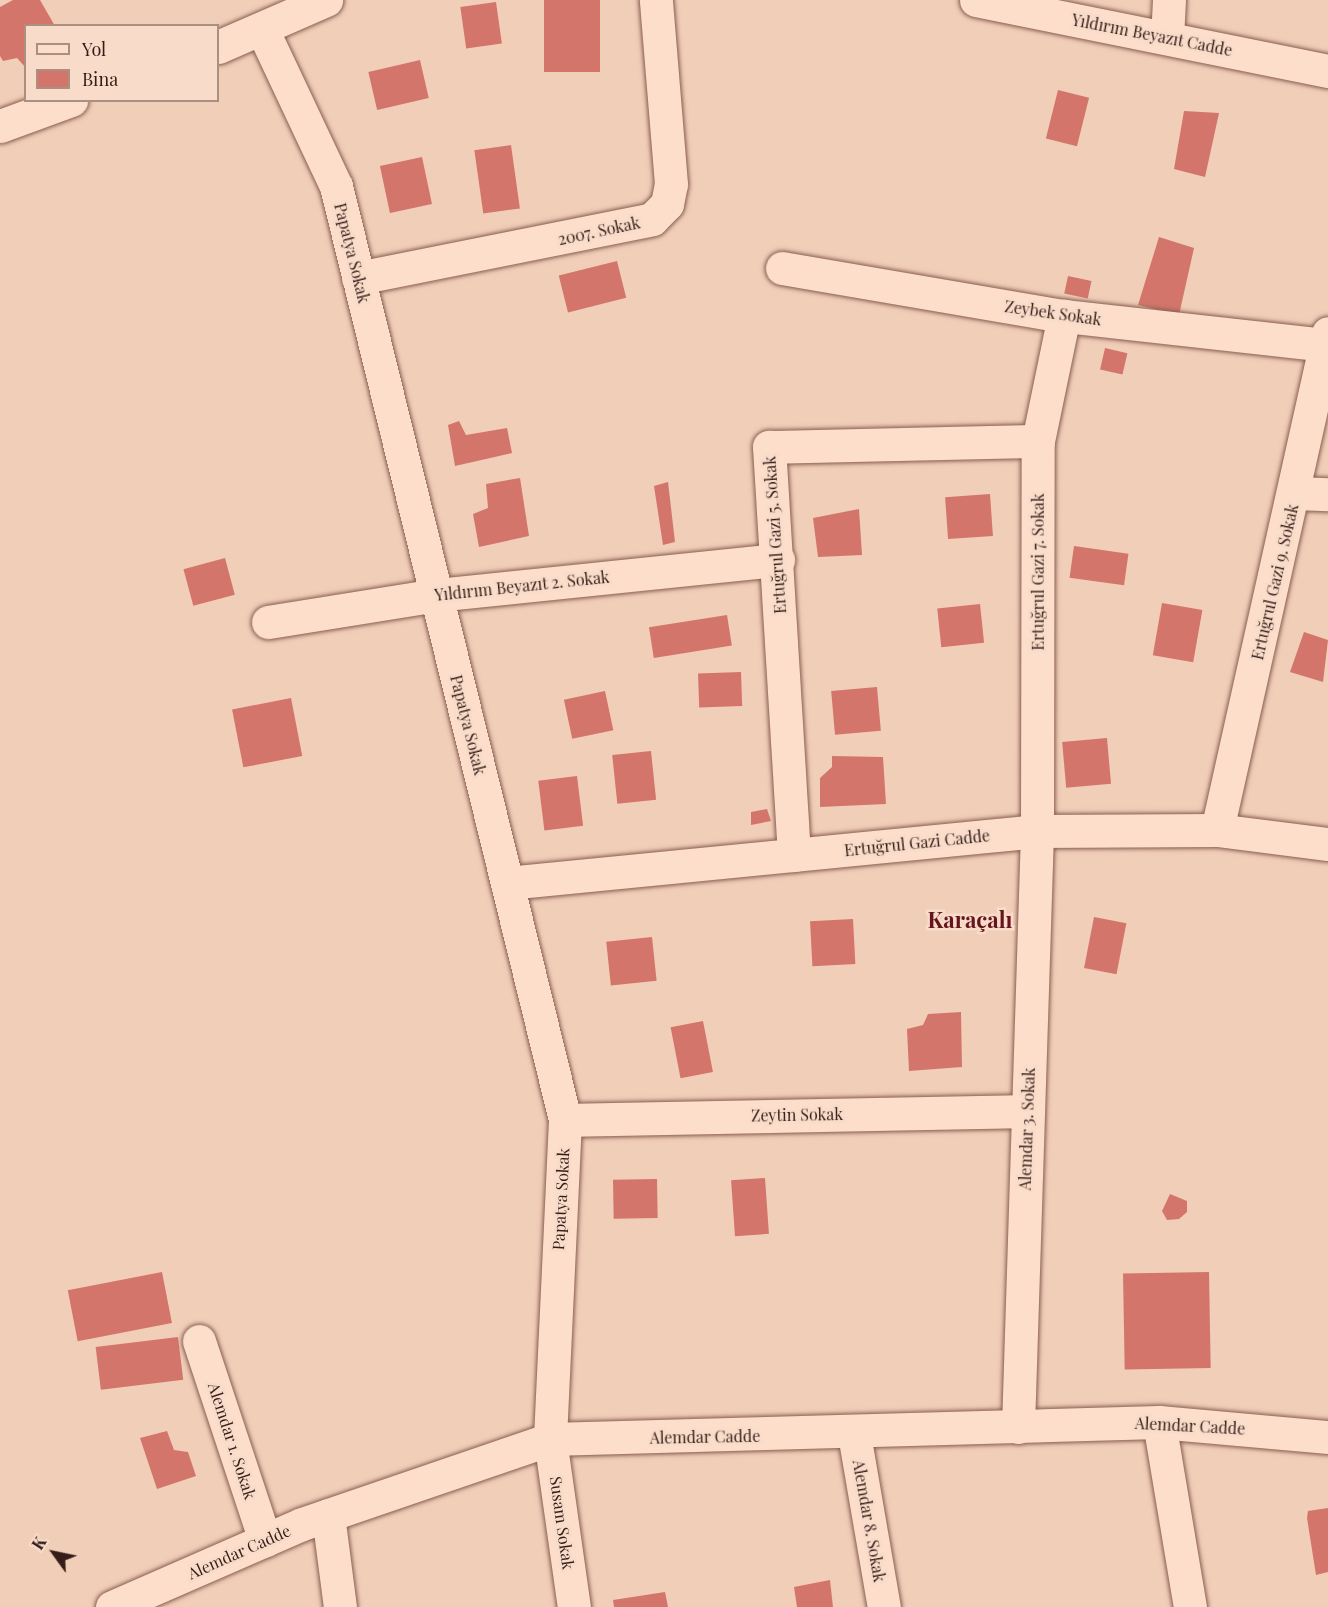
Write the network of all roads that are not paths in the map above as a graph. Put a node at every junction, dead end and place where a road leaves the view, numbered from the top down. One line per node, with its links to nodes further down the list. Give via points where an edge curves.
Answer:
1 (326, 0): 5 (street)
2 (656, 0): 12 (street, 2007. Sokak, via 670,184 667,204 652,219)
3 (976, 0): 6 (street, Yıldırım Beyazıt Cadde)
4 (1169, 0): 6 (street)
5 (263, 31): 7 (street); 12 (street, Papatya Sokak, via 336,186)
6 (1167, 38): 8 (street, Yıldırım Beyazıt Cadde)
7 (219, 47)
8 (1328, 70)
9 (66, 102): 10 (street)
10 (0, 126)
11 (782, 268): 13 (street, Zeybek Sokak)
12 (358, 278): 19 (street, Papatya Sokak)
13 (1064, 316): 14 (street, Zeybek Sokak); 15 (street, Ertuğrul Gazi 7. Sokak)
14 (1327, 339): 16 (street, Ertuğrul Gazi 9. Sokak)
15 (1038, 441): 18 (street, Ertuğrul Gazi 5. Sokak, via 770,447); 22 (street, Ertuğrul Gazi 7. Sokak)
16 (1295, 493): 17 (street); 21 (street, Ertuğrul Gazi 9. Sokak)
17 (1328, 494)
18 (778, 560): 19 (street, Yıldırım Beyazıt 2. Sokak); 24 (street, Ertuğrul Gazi 5. Sokak)
19 (436, 595): 20 (street, Yıldırım Beyazıt 2. Sokak); 25 (street, Papatya Sokak)
20 (268, 622)
21 (1218, 830): 22 (street, Ertuğrul Gazi Cadde); 23 (street, Ertuğrul Gazi Cadde)
22 (1037, 831): 24 (street, Ertuğrul Gazi Cadde); 26 (street, Alemdar 3. Sokak)
23 (1328, 844)
24 (794, 855): 25 (street, Ertuğrul Gazi Cadde)
25 (507, 883): 27 (street, Papatya Sokak)
26 (1028, 1111): 27 (street, Zeytin Sokak); 30 (street, Alemdar 3. Sokak)
27 (565, 1120): 33 (street, Papatya Sokak)
28 (199, 1341): 35 (street, Alemdar 1. Sokak)
29 (1159, 1422): 30 (street, Alemdar Cadde); 32 (street, Alemdar Cadde); 40 (street)
30 (1018, 1427): 31 (street, Alemdar Cadde)
31 (854, 1434): 33 (street, Alemdar Cadde); 39 (street, Alemdar 8. Sokak)
32 (1328, 1437)
33 (550, 1439): 34 (street, Alemdar Cadde); 38 (street, Susam Sokak)
34 (328, 1515): 35 (street, Alemdar Cadde); 37 (street)
35 (264, 1540): 36 (street, Alemdar Cadde)
36 (112, 1607)
37 (340, 1607)
38 (574, 1607)
39 (884, 1607)
40 (1190, 1607)

